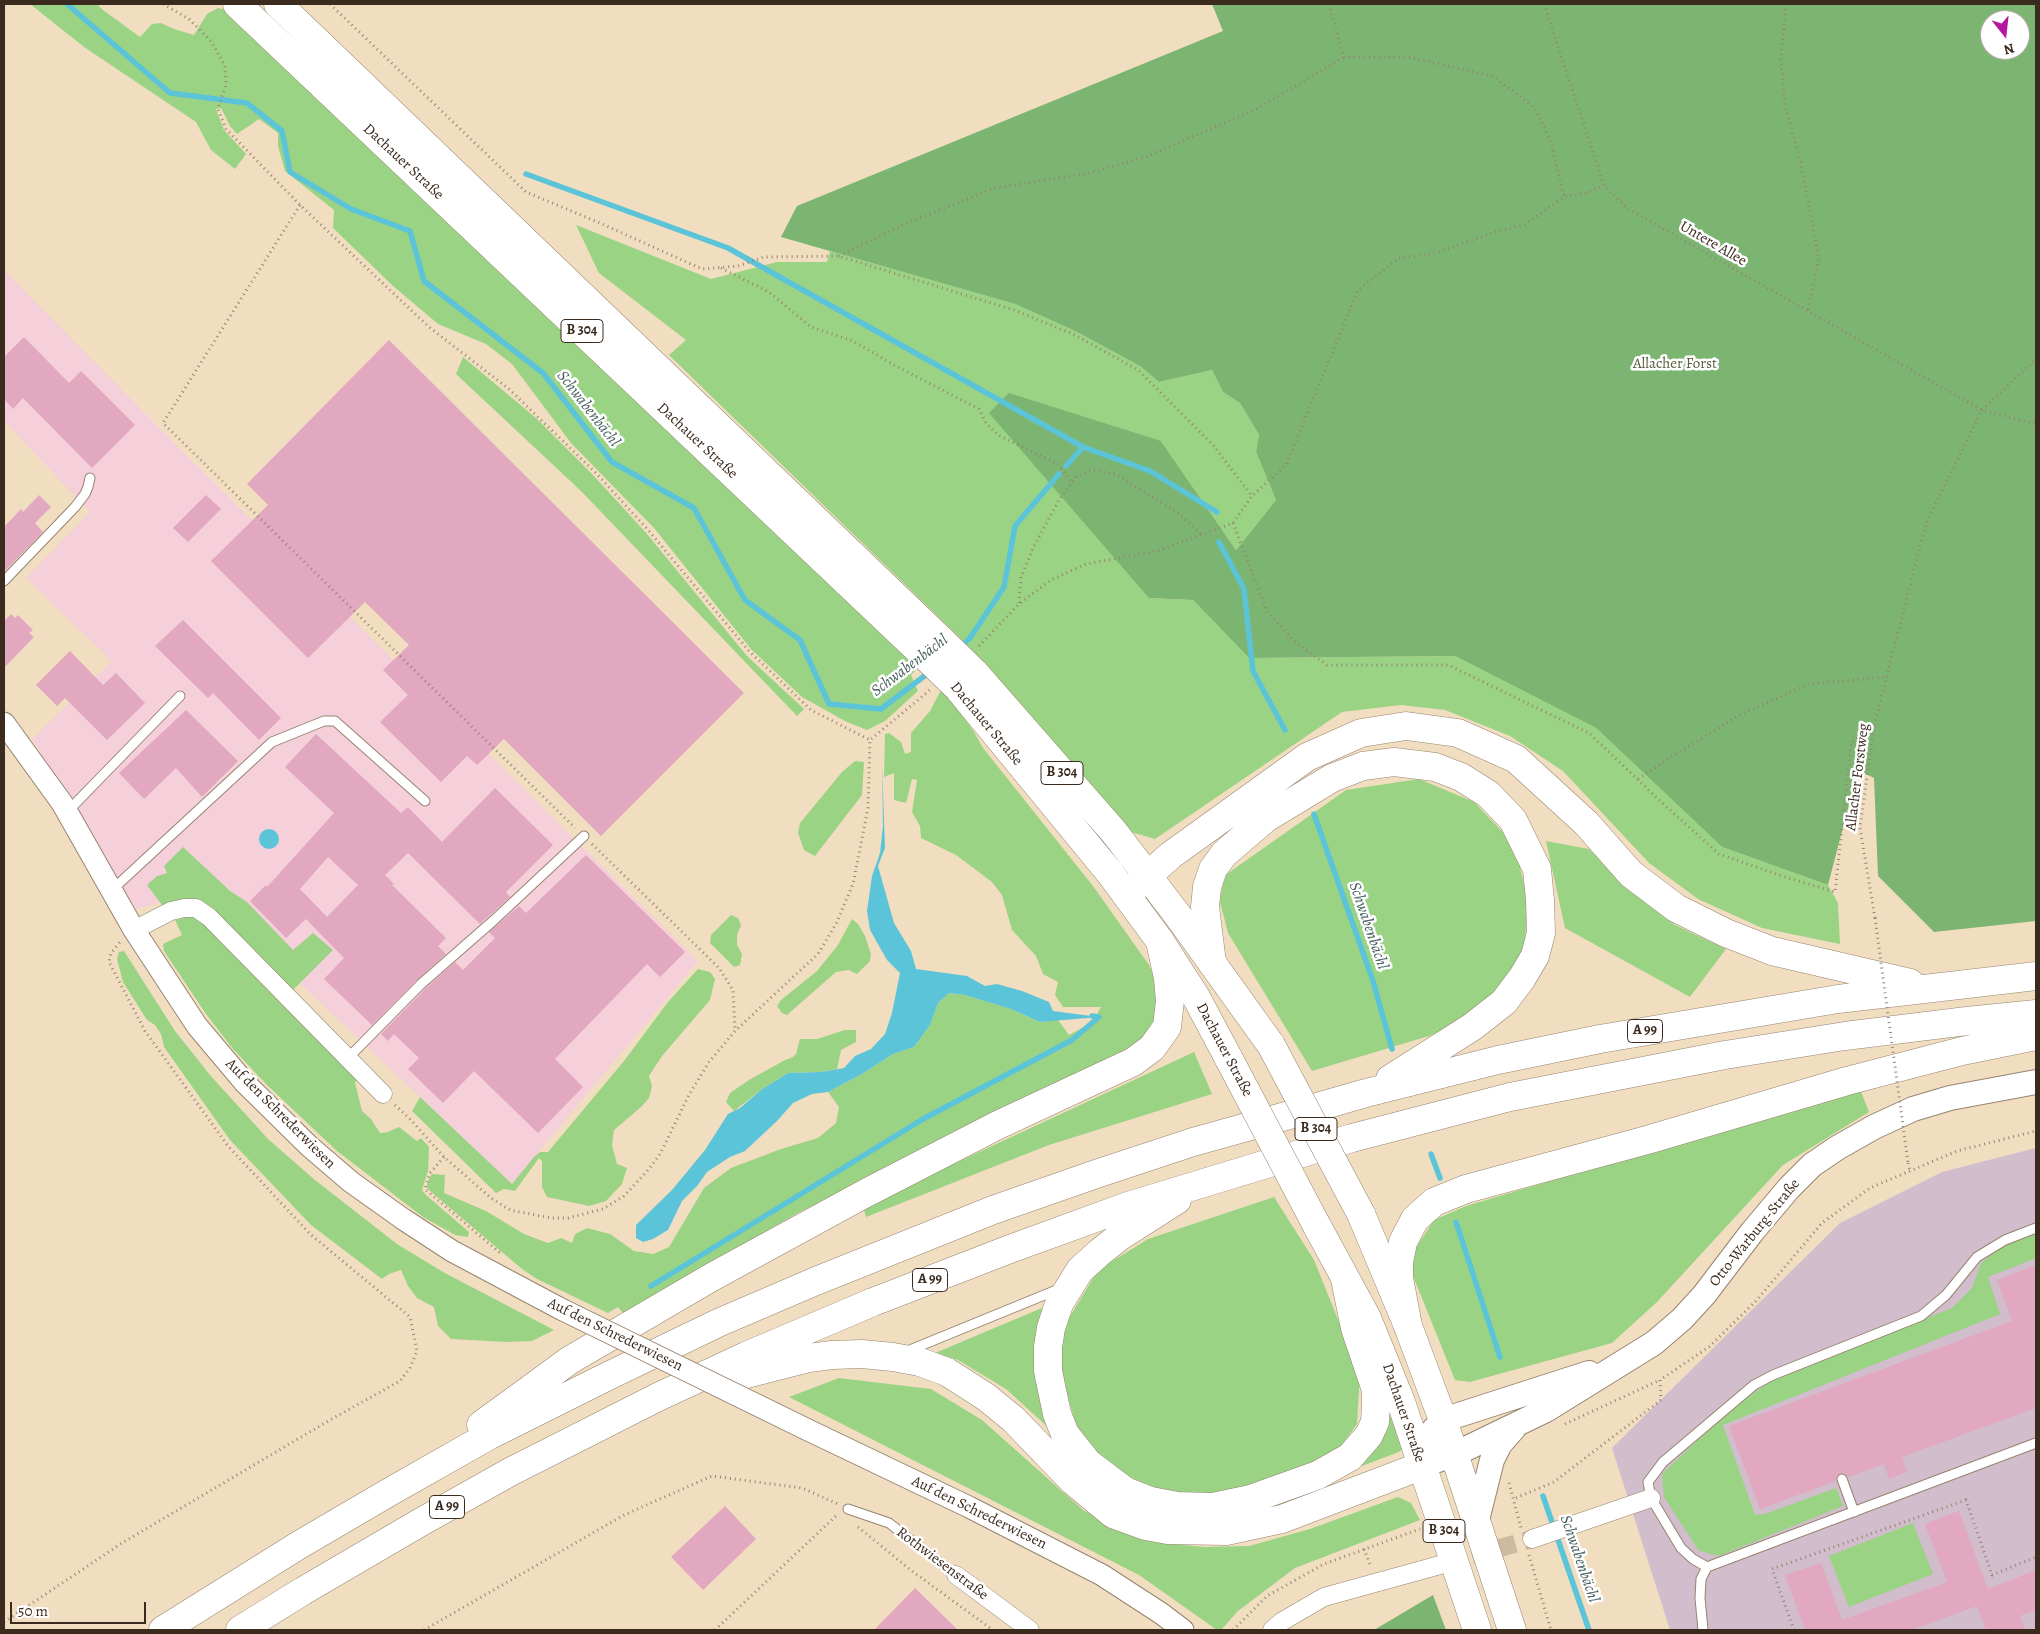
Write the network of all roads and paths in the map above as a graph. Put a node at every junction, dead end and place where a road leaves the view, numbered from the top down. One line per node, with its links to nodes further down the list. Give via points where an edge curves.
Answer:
1 (163, 4): 11 (path, via 189,19 211,41 225,66 226,84 218,109 226,128)
2 (237, 4): 25 (main road, Dachauer Straße / B 304)
3 (278, 4): 25 (main road, Dachauer Straße / B 304)
4 (330, 4): 13 (path, via 526,192 702,269)
5 (1329, 4): 8 (path)
6 (1544, 4): 9 (path, Untere Allee)
7 (1786, 4): 14 (path, via 1781,59 1785,106 1800,159 1819,259)
8 (1344, 57): 10 (path, via 1408,57 1492,76 1535,108 1551,142); 12 (path, via 1255,110 1145,157 1090,173 995,188 907,223)
9 (1604, 186): 10 (path); 14 (path, Untere Allee, via 1627,208)
10 (1564, 197): 20 (path, via 1524,225 1436,253 1399,258 1358,290 1286,465)
11 (300, 205): 31 (path, via 429,327 509,389 582,459 649,531 749,651 804,704); 35 (path, via 163,423)
12 (838, 256): 13 (path, via 764,257 738,266); 20 (path, via 1014,310 1073,334 1138,370 1213,445)
13 (720, 267): 19 (path, via 769,292 811,327 853,341 979,409 986,423 998,435 1058,464)
14 (1807, 312): 16 (path, Untere Allee)
15 (2036, 359): 16 (path)
16 (1982, 410): 17 (path, Untere Allee); 27 (path, Allacher Forstweg, via 1926,523)
17 (2036, 424)
18 (90, 478): 23 (lane, via 85,494 75,507)
19 (1072, 483): 22 (path, via 1076,477 1094,470 1117,475 1180,514); 24 (path, via 1034,546 1021,577)
20 (1252, 496): 21 (path)
21 (1233, 523): 22 (path); 32 (path, via 1267,611 1296,643 1327,665 1448,665 1589,733)
22 (1201, 534): 24 (path, via 1157,551 1086,564 1051,580)
23 (4, 581)
24 (1019, 604): 26 (path)
25 (934, 650): 26 (main road, Dachauer Straße / B 304, bridge)
26 (962, 673): 31 (path); 36 (main road, Dachauer Straße / B 304, via 1114,832); 38 (main road, Dachauer Straße / B 304)
27 (1886, 677): 30 (path, Allacher Forstweg); 32 (path, via 1808,684 1738,716)
28 (180, 696): 34 (lane)
29 (4, 723): 34 (street, Auf den Schrederwiesen)
30 (1874, 726): 32 (path, via 1851,743 1835,892 1719,854); 54 (path, Allacher Forstweg, bridge, via 1860,828)
31 (870, 740): 46 (path, via 868,808 853,884 836,924 818,954)
32 (1638, 780)
33 (425, 801): 37 (lane, via 335,721 324,721 272,742)
34 (68, 812): 37 (street, Auf den Schrederwiesen)
35 (584, 836): 46 (path, via 719,968 733,990); 48 (lane, via 421,984)
36 (1148, 876): 38 (main road); 42 (main road, Dachauer Straße / B 304); 44 (main road, via 1307,757 1361,733 1406,726 1458,733 1516,760 1586,823 1631,874 1676,908 1772,951)
37 (112, 889): 39 (street, Auf den Schrederwiesen)
38 (1126, 895): 40 (main road, Dachauer Straße / B 304)
39 (134, 930): 48 (street, via 171,911 196,908 209,917); 91 (street, Auf den Schrederwiesen, bridge, via 197,1026 245,1083 351,1182 452,1251 561,1309 1102,1575)
40 (1160, 941): 58 (main road, Dachauer Straße / B 304, bridge, via 1196,997); 72 (main road, via 1170,1001 1166,1027 1152,1048 1133,1062 989,1129 712,1277 570,1360)
41 (115, 948): 84 (path, via 109,962 144,1031 228,1146 310,1234 410,1316 417,1351 400,1381 122,1543)
42 (1212, 963): 50 (main road, via 1205,907 1213,869 1224,854 1274,813 1332,778 1363,766 1394,762 1435,767 1461,777 1488,794 1513,820 1537,869 1541,932 1535,956 1504,1002 1433,1053); 60 (main road, Dachauer Straße / B 304, bridge, via 1271,1045 1361,1214)
43 (2036, 976): 44 (main road, A 99)
44 (1928, 987): 50 (main road, A 99, via 1829,1000 1600,1039)
45 (2036, 1014): 55 (main road, A 99, via 1845,1036 1672,1064 1473,1107 1352,1138)
46 (736, 1031): 53 (path, via 709,1062 688,1095 660,1154 649,1169 624,1196 603,1208 568,1218 541,1217 510,1210)
47 (2036, 1036): 60 (main road, via 1962,1051 1847,1081 1466,1190 1434,1202 1415,1219 1403,1242 1399,1278)
48 (348, 1058): 51 (street)
49 (2036, 1082): 62 (main road, Otto-Warburg-Straße, via 1950,1098 1913,1109 1874,1127 1812,1165 1789,1188 1682,1320)
50 (1366, 1093): 72 (main road, A 99, via 1193,1142 1099,1173 993,1210 816,1281 718,1323 604,1378)
51 (383, 1094): 53 (path)
52 (2036, 1132): 54 (path, via 1957,1151)
53 (444, 1158): 57 (path, via 430,1173 425,1189)
54 (1910, 1170): 63 (path, via 1870,1188 1822,1223 1756,1301 1710,1347)
55 (1207, 1181): 59 (main road, via 1119,1237 1080,1270); 64 (main road, A 99, via 1010,1249 746,1356)
56 (2036, 1228): 74 (lane, via 2005,1240 1977,1257 1946,1295 1922,1316 1754,1385 1663,1462 1648,1482)
57 (504, 1256)
58 (1345, 1279): 59 (main road, via 1355,1328 1376,1390 1375,1422 1369,1435 1350,1457 1318,1474 1251,1499 1194,1508 1151,1501 1125,1491 1088,1463 1065,1434 1051,1393 1048,1347 1059,1304); 70 (main road, Dachauer Straße / B 304, via 1367,1318)
59 (1070, 1284): 61 (lane)
60 (1408, 1326): 65 (main road, Dachauer Straße / B 304)
61 (893, 1357): 64 (main road, via 862,1354 809,1358); 70 (main road, via 920,1362 967,1383 1012,1419 1098,1502 1114,1514 1146,1526 1202,1532 1254,1526 1282,1519)
62 (1628, 1360): 65 (main road, Otto-Warburg-Straße); 66 (main road, Otto-Warburg-Straße)
63 (1660, 1380): 67 (path); 73 (path, via 1661,1400 1554,1482)
64 (660, 1396): 86 (main road, A 99, via 510,1472)
65 (1443, 1420): 69 (main road, Dachauer Straße / B 304); 70 (main road, via 1426,1438)
66 (1522, 1422): 69 (main road, Otto-Warburg-Straße); 77 (main road, B 304, via 1507,1434 1492,1460)
67 (1563, 1425)
68 (2036, 1443): 76 (lane)
69 (1454, 1454): 70 (main road, Otto-Warburg-Straße); 77 (main road, Dachauer Straße / B 304)
70 (1420, 1460): 94 (main road, Dachauer Straße / B 304)
71 (1842, 1479): 76 (lane)
72 (393, 1490): 85 (main road, A 99)
73 (1516, 1498)
74 (1651, 1498): 79 (street); 82 (lane, via 1681,1548)
75 (844, 1511): 83 (lane, Rothwiesenstraße, via 889,1523); 87 (path, via 802,1488 712,1476 624,1515); 88 (path, via 834,1516); 89 (path, via 912,1571)
76 (1854, 1512): 82 (lane)
77 (1477, 1520): 95 (main road, Dachauer Straße / B 304)
78 (1428, 1526): 92 (path, via 1324,1564 1267,1596)
79 (1532, 1539)
80 (2036, 1557): 97 (path, via 1992,1574 1966,1500 1772,1569)
81 (1440, 1565): 93 (street, via 1324,1597)
82 (1707, 1567): 96 (lane, via 1701,1579)
83 (956, 1575): 90 (street, Rothwiesenstraße)
84 (4, 1622)
85 (162, 1630)
86 (240, 1630)
87 (424, 1630)
88 (715, 1630)
89 (994, 1630)
90 (1030, 1630)
91 (1183, 1630)
92 (1233, 1630)
93 (1272, 1630)
94 (1477, 1630)
95 (1512, 1630)
96 (1703, 1630)
97 (1794, 1630)

